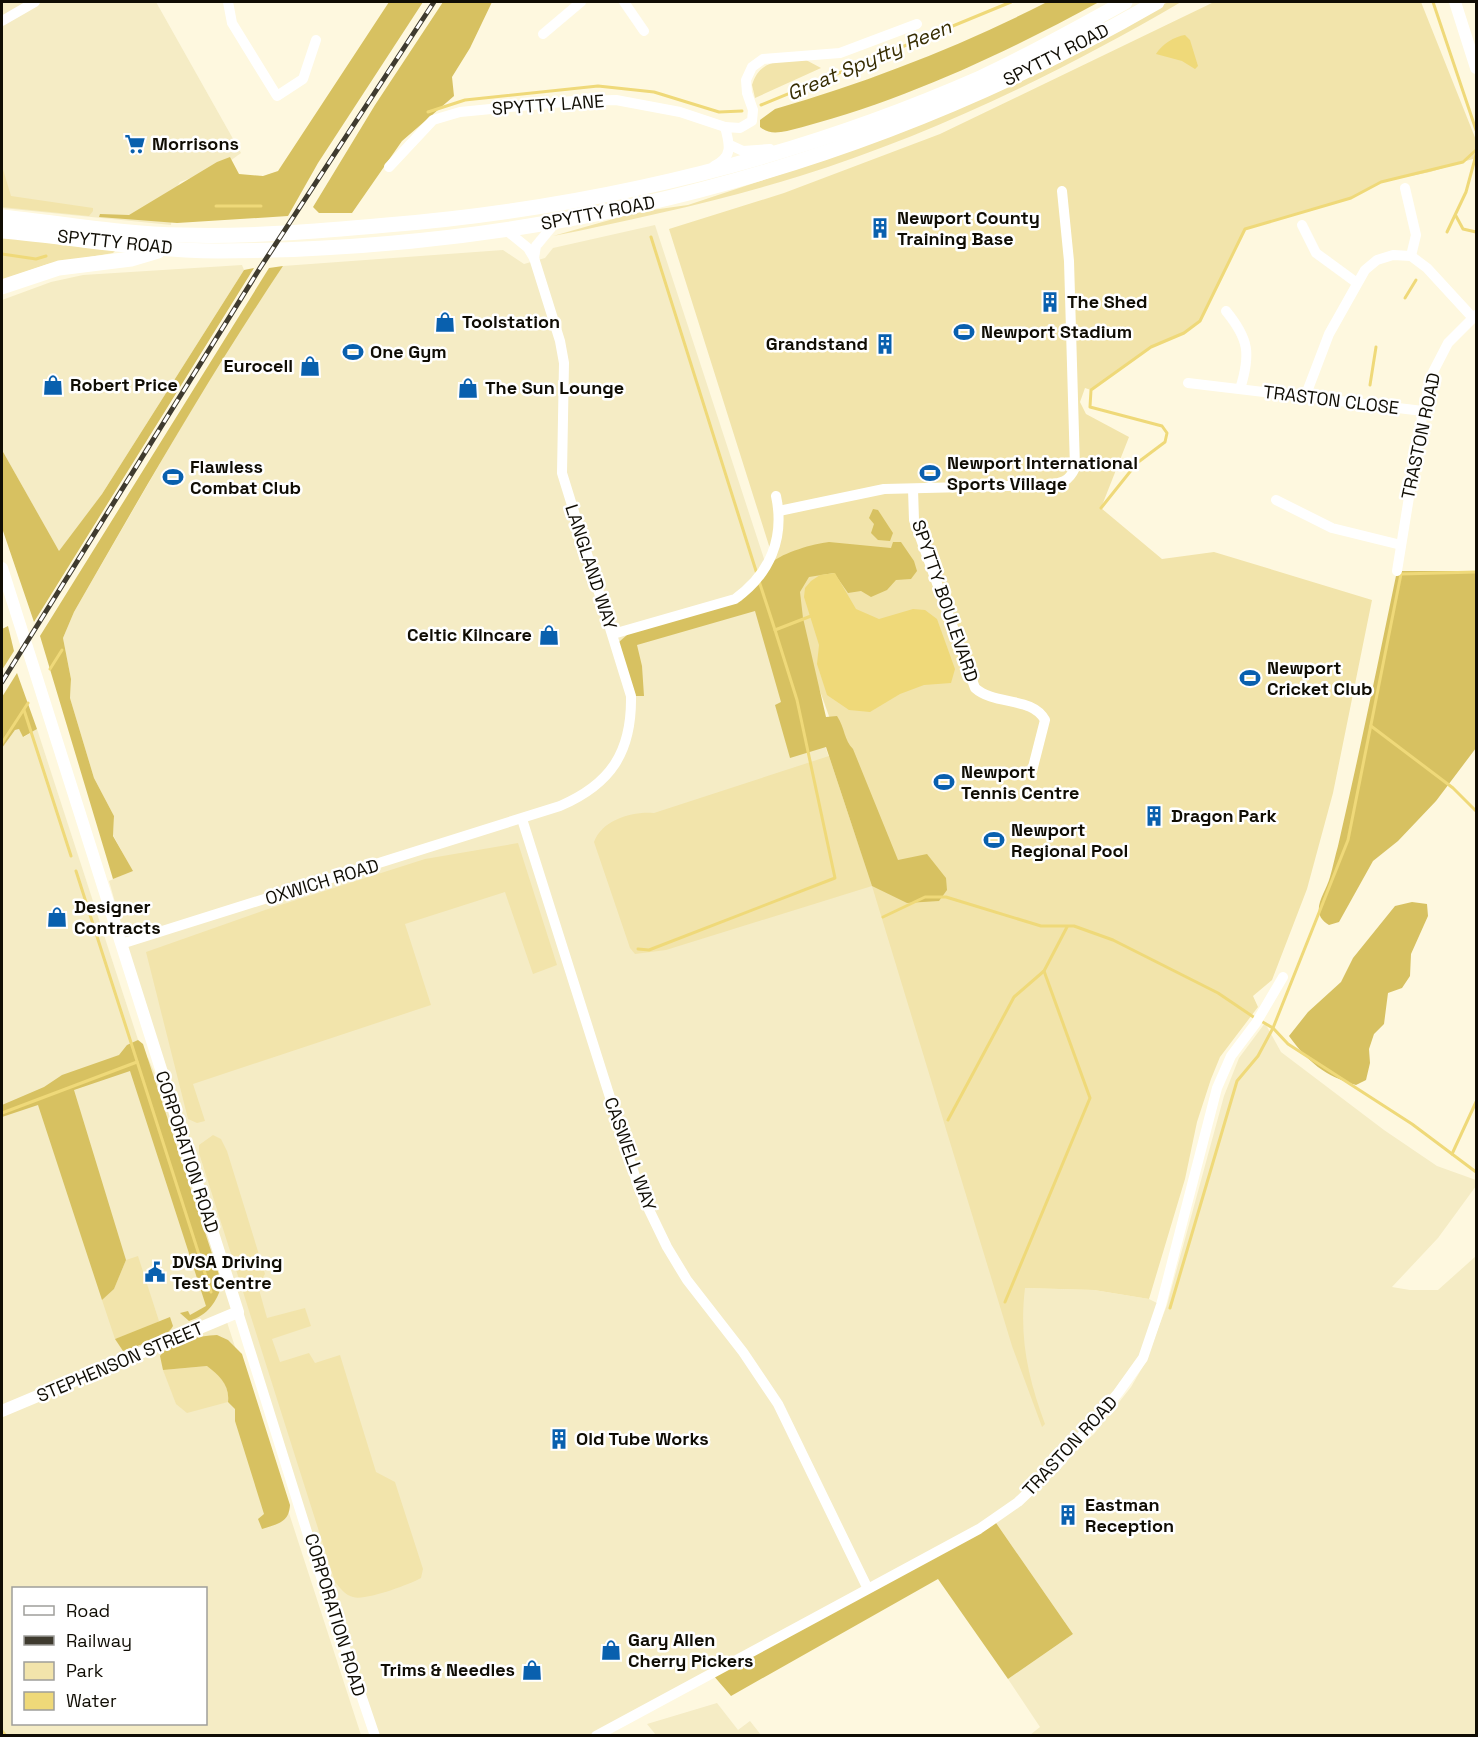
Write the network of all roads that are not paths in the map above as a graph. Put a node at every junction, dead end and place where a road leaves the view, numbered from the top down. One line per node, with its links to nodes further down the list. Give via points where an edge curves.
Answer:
1 (35, 2): 8 (street)
2 (228, 2): 12 (street, via 232,22 277,96 303,79)
3 (581, 2): 11 (street)
4 (624, 2): 10 (street)
5 (1125, 2): 16 (main road, SPYTTY ROAD, via 982,76)
6 (1157, 2): 22 (main road, SPYTTY ROAD, via 1049,61 895,129 806,161 703,190)
7 (1455, 2): 13 (street)
8 (2, 21)
9 (917, 24): 14 (street, via 840,53 763,59 752,67 746,80 752,121 740,128)
10 (644, 31)
11 (543, 34)
12 (316, 40)
13 (1476, 68)
14 (725, 127): 15 (street); 17 (street, SPYTTY LANE, via 631,101 573,100 460,112 433,120)
15 (730, 145): 16 (street, via 749,151); 18 (street, via 728,156 720,163)
16 (806, 145): 18 (main road, SPYTTY ROAD)
17 (389, 167)
18 (648, 187): 21 (main road, SPYTTY ROAD, via 476,218 218,236)
19 (1405, 188): 27 (street, via 1416,234)
20 (1062, 191): 37 (street, via 1069,261 1075,457 1071,477 1055,484)
21 (2, 218)
22 (555, 223): 24 (main road, SPYTTY ROAD); 28 (street, via 536,246)
23 (1302, 225): 29 (street, via 1316,253)
24 (506, 230): 26 (main road, SPYTTY ROAD, via 309,248); 28 (street, LANGLAND WAY)
25 (2, 231): 26 (main road, SPYTTY ROAD)
26 (167, 248): 30 (main road, via 131,259 58,268)
27 (1411, 256): 29 (street, via 1393,255 1377,260); 32 (street)
28 (534, 258): 44 (street, LANGLAND WAY, via 564,363 562,472)
29 (1357, 283): 35 (street, via 1321,351)
30 (2, 287)
31 (1226, 311): 34 (street, TRASTON CLOSE, via 1239,327 1248,350)
32 (1475, 317): 36 (street, TRASTON ROAD, via 1439,357)
33 (1188, 383): 34 (street, TRASTON CLOSE)
34 (1240, 389): 35 (street, TRASTON CLOSE)
35 (1305, 397): 36 (street, TRASTON CLOSE)
36 (1423, 411): 41 (street, TRASTON ROAD)
37 (913, 489): 40 (street, via 884,489); 45 (street, SPYTTY BOULEVARD, via 914,520 975,688 983,695 1036,708 1045,720)
38 (776, 496): 40 (street)
39 (1276, 500): 41 (street, via 1332,528)
40 (779, 511): 44 (street, via 774,551 749,589 735,599)
41 (1401, 545): 43 (street, TRASTON ROAD)
42 (2, 568): 47 (street, CORPORATION ROAD)
43 (1397, 571)
44 (613, 634): 46 (street, LANGLAND WAY, via 631,696 629,731 623,750 593,789)
45 (1032, 771)
46 (522, 819): 47 (street, OXWICH ROAD); 51 (street, CASWELL WAY, via 639,1189 682,1272 778,1404)
47 (121, 944): 49 (street, CORPORATION ROAD)
48 (1283, 977): 51 (street, TRASTON ROAD, via 1231,1056 1217,1088 1160,1307 1146,1351 1132,1376 1057,1465 1018,1502 979,1529)
49 (238, 1312): 50 (street, STEPHENSON STREET); 52 (street, CORPORATION ROAD)
50 (2, 1411)
51 (867, 1587): 53 (street, TRASTON ROAD)
52 (375, 1736)
53 (596, 1736)

